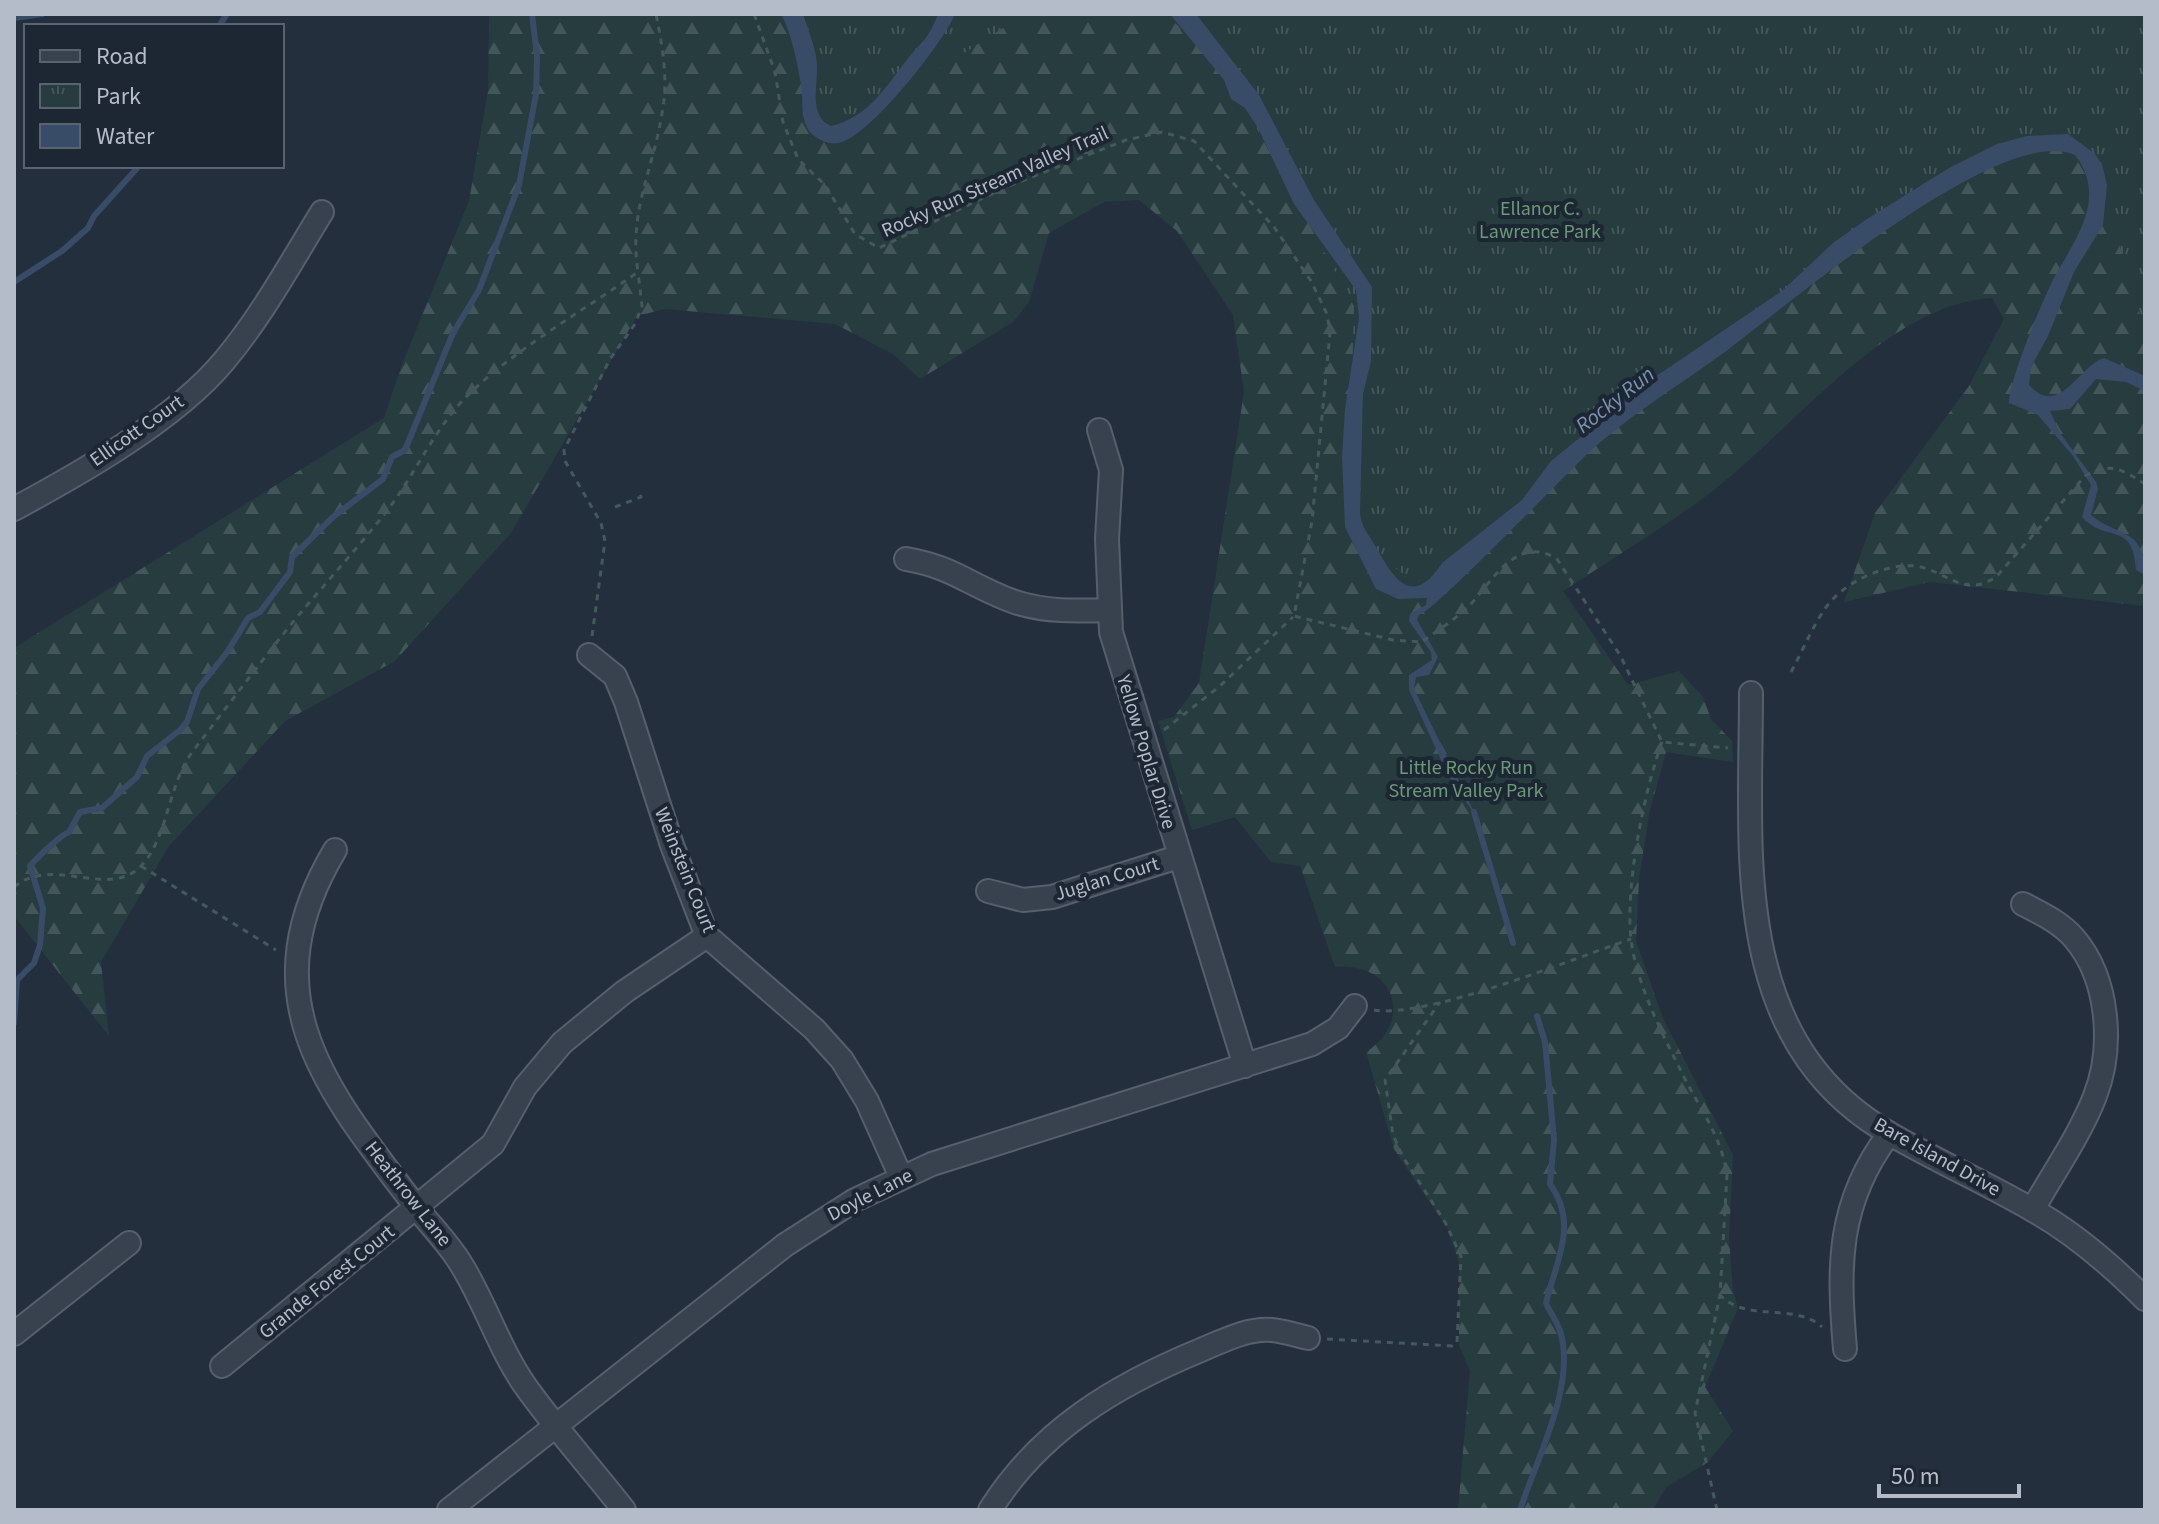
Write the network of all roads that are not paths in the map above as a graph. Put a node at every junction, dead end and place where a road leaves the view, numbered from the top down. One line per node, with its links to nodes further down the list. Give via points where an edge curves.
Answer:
1 (322, 212): 3 (street, Ellicott Court, via 222,364 156,422)
2 (1099, 430): 5 (street, Yellow Poplar Drive, via 1111,470)
3 (14, 509)
4 (906, 559): 5 (street, via 938,564 1032,607)
5 (1107, 610): 9 (street, Yellow Poplar Drive)
6 (589, 655): 12 (street, Weinstein Court, via 615,676 626,702)
7 (1751, 693): 15 (street, Bare Island Drive, via 1754,905 1774,997 1814,1067)
8 (335, 850): 17 (street, Heathrow Lane, via 316,882 296,953 305,1031 342,1110)
9 (1178, 857): 10 (street, Juglan Court, via 1052,897 1023,900); 14 (street, Yellow Poplar Drive)
10 (988, 891)
11 (2023, 904): 18 (street, via 2054,919 2081,948 2099,989 2106,1036 2093,1100)
12 (707, 936): 16 (street, Weinstein Court, via 842,1060); 17 (street, Grande Forest Court, via 624,992 562,1043 525,1087 493,1144)
13 (1355, 1006): 14 (street, Doyle Lane, via 1338,1028 1312,1044)
14 (1245, 1066): 16 (street, Doyle Lane)
15 (1889, 1134): 18 (street, Bare Island Drive); 23 (street, via 1866,1169 1844,1229 1840,1285)
16 (901, 1177): 25 (street, Doyle Lane, via 785,1245)
17 (418, 1209): 24 (street, Grande Forest Court); 25 (street, Heathrow Lane, via 461,1262 512,1364)
18 (2033, 1209): 20 (street, Bare Island Drive, via 2092,1251)
19 (129, 1243): 21 (street)
20 (2145, 1299)
21 (14, 1334)
22 (1308, 1338): 28 (street, via 1271,1330 1248,1332 1126,1383 1055,1433)
23 (1845, 1349)
24 (222, 1366)
25 (557, 1425): 26 (street, Doyle Lane); 27 (street, Heathrow Lane)
26 (449, 1510)
27 (624, 1510)
28 (990, 1510)

